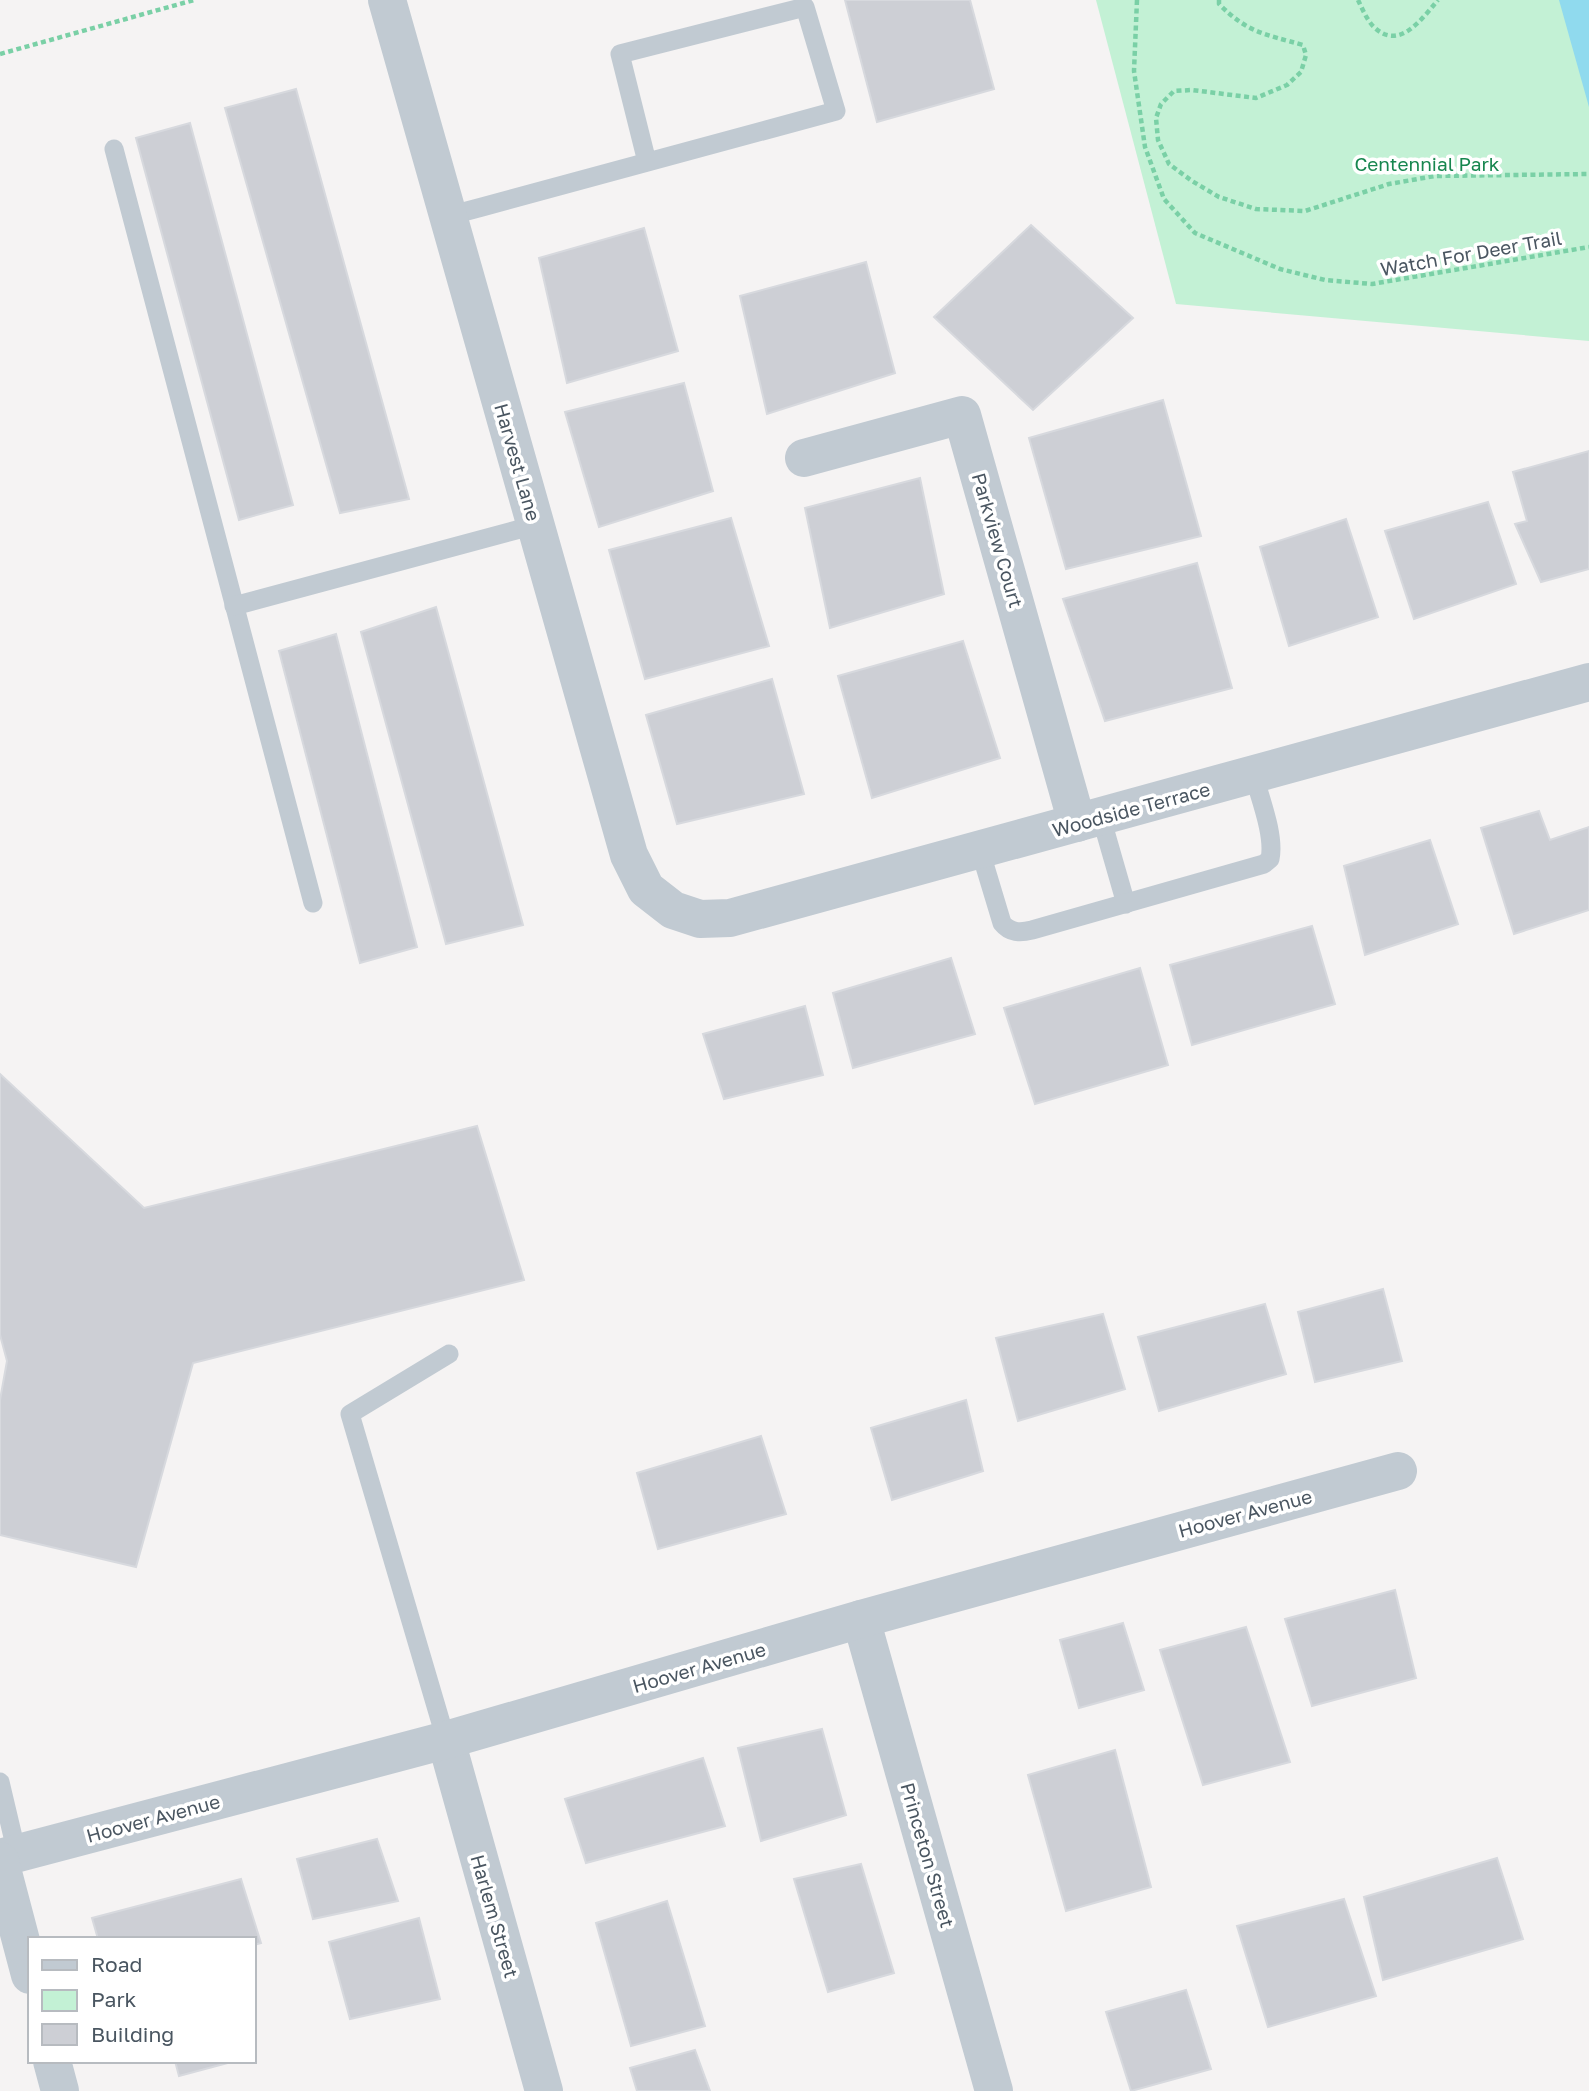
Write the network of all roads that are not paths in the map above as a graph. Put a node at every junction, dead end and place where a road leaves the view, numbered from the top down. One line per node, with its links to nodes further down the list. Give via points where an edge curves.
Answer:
1 (387, 0): 4 (street, Harvest Lane)
2 (114, 149): 7 (lane)
3 (647, 162): 3 (lane, via 836,111 805,7 620,54); 4 (lane)
4 (448, 216): 6 (street, Harvest Lane)
5 (804, 457): 10 (street, Parkview Court, via 962,415)
6 (535, 525): 7 (lane); 14 (street, Harvest Lane, via 629,855 646,890)
7 (234, 606): 12 (lane)
8 (1589, 682): 9 (street, Woodside Terrace)
9 (1254, 776): 10 (street, Woodside Terrace); 13 (lane, via 1267,824 1269,860)
10 (1089, 820): 11 (street, Woodside Terrace); 13 (lane)
11 (980, 850): 13 (lane, via 1002,923 1011,931 1023,932); 14 (street, Woodside Terrace, via 730,918 700,919)
12 (313, 902)
13 (1125, 904)
14 (673, 910)
15 (449, 1354): 18 (lane, via 350,1414)
16 (1398, 1471): 17 (street, Hoover Avenue)
17 (862, 1619): 18 (street, Hoover Avenue); 25 (street, Princeton Street)
18 (446, 1741): 20 (street, Hoover Avenue); 24 (street, Harlem Street)
19 (0, 1782): 20 (lane)
20 (6, 1858): 21 (street)
21 (28, 1965)
22 (53, 2063): 23 (street)
23 (60, 2091)
24 (544, 2091)
25 (994, 2091)

